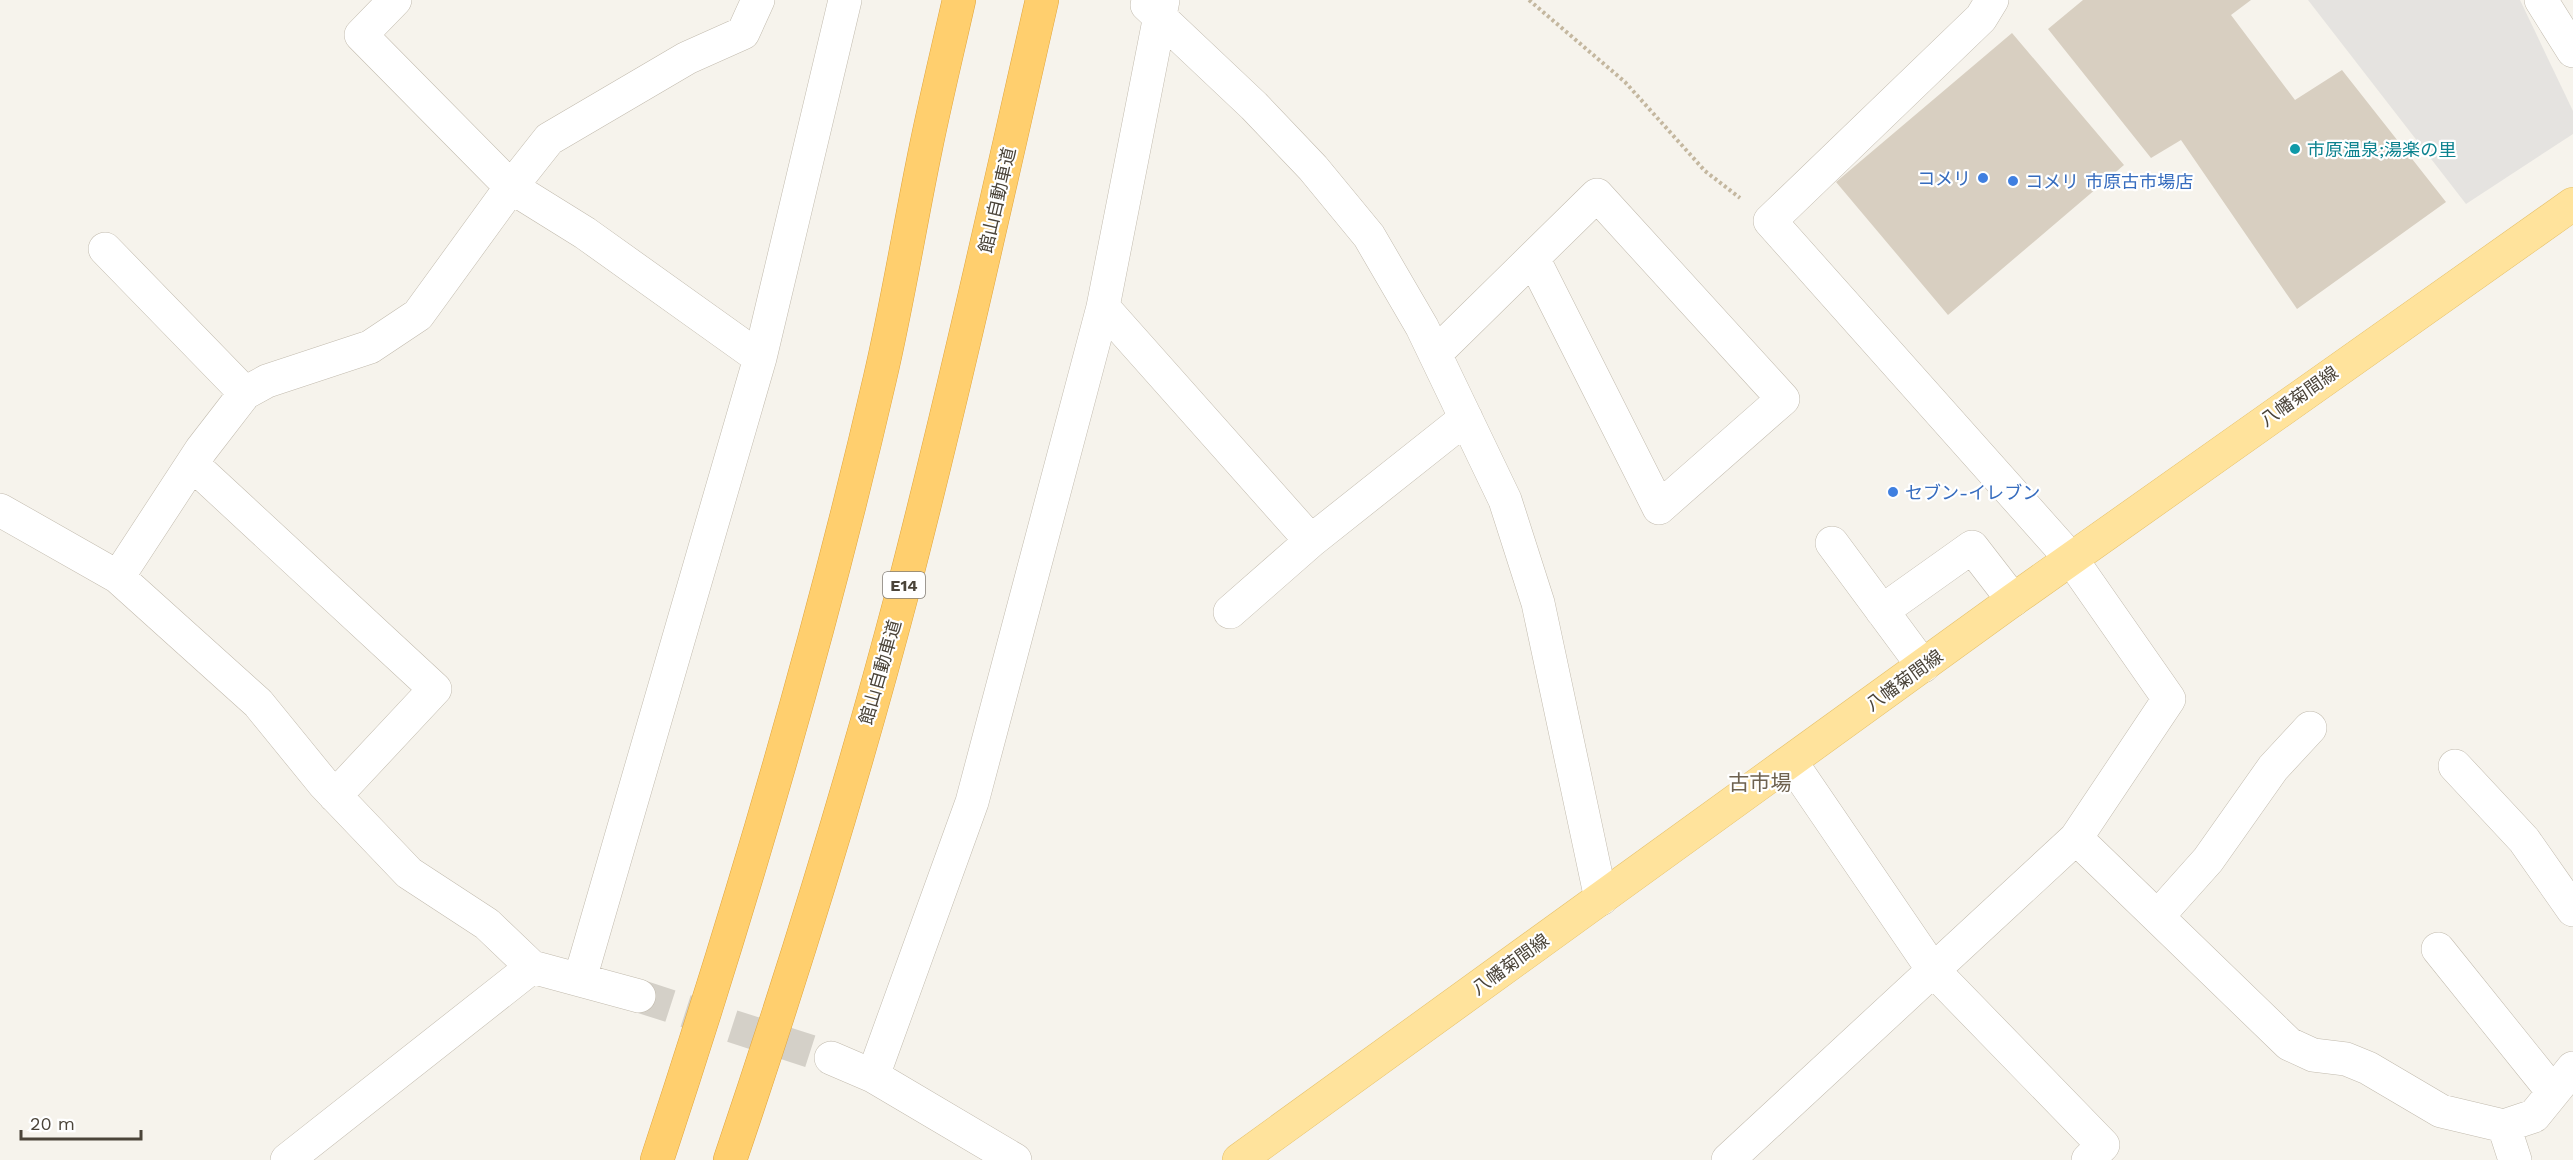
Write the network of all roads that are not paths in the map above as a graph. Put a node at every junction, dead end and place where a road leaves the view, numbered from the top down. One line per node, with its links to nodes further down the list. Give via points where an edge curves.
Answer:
1 (395, 0): 10 (street, via 361,35)
2 (758, 0): 10 (street, via 743,33 687,58 549,139)
3 (844, 0): 16 (street)
4 (959, 0): 47 (highway, via 880,377 834,561 781,762)
5 (1042, 0): 48 (highway, 館山自動車道 / E14, via 901,597)
6 (1992, 0): 23 (street, via 1981,18 1770,221)
7 (2541, 0): 9 (street)
8 (1155, 5): 14 (street); 15 (street, via 1298,153 1369,237)
9 (2573, 51)
10 (511, 187): 16 (street, via 585,233); 17 (street, via 418,315 370,347 267,381)
11 (2573, 204): 23 (main road, 八幡菊間線)
12 (105, 249): 17 (street)
13 (1533, 258): 13 (street, via 1598,195 1783,399 1659,508); 15 (street)
14 (1103, 307): 21 (street); 43 (street, via 972,802)
15 (1435, 354): 18 (street)
16 (760, 358): 40 (street)
17 (245, 393): 19 (street)
18 (1466, 418): 21 (street); 34 (street, via 1505,500 1538,603)
19 (192, 464): 24 (street); 32 (street, via 435,689)
20 (0, 510): 24 (street)
21 (1311, 541): 27 (street)
22 (1832, 543): 26 (street)
23 (2072, 560): 25 (main road, 八幡菊間線); 33 (street, via 2169,699)
24 (118, 577): 32 (street, via 258,703)
25 (2013, 600): 26 (street, via 1972,547); 28 (main road, 八幡菊間線)
26 (1882, 611): 28 (street)
27 (1230, 612)
28 (1923, 666): 30 (main road, 八幡菊間線)
29 (2310, 728): 36 (street, via 2273,768 2208,860)
30 (1791, 762): 34 (main road, 八幡菊間線); 39 (street)
31 (2455, 766): 35 (street, via 2524,840)
32 (335, 796): 38 (street, via 409,873 487,924)
33 (2076, 838): 36 (street); 39 (street)
34 (1601, 899): 50 (main road, 八幡菊間線)
35 (2573, 910)
36 (2158, 916): 45 (street, via 2289,1044 2313,1055 2346,1059 2368,1068 2441,1111)
37 (2438, 949): 44 (street)
38 (532, 967): 40 (street); 46 (street)
39 (1933, 970): 51 (street); 52 (street, via 2103,1144)
40 (580, 979): 41 (street)
41 (639, 996)
42 (831, 1058): 43 (street)
43 (873, 1076): 49 (street)
44 (2563, 1080): 45 (street, via 2534,1116)
45 (2504, 1125): 53 (street)
46 (286, 1160)
47 (657, 1160)
48 (730, 1160)
49 (1015, 1160)
50 (1239, 1160)
51 (1728, 1160)
52 (2088, 1160)
53 (2515, 1160)

